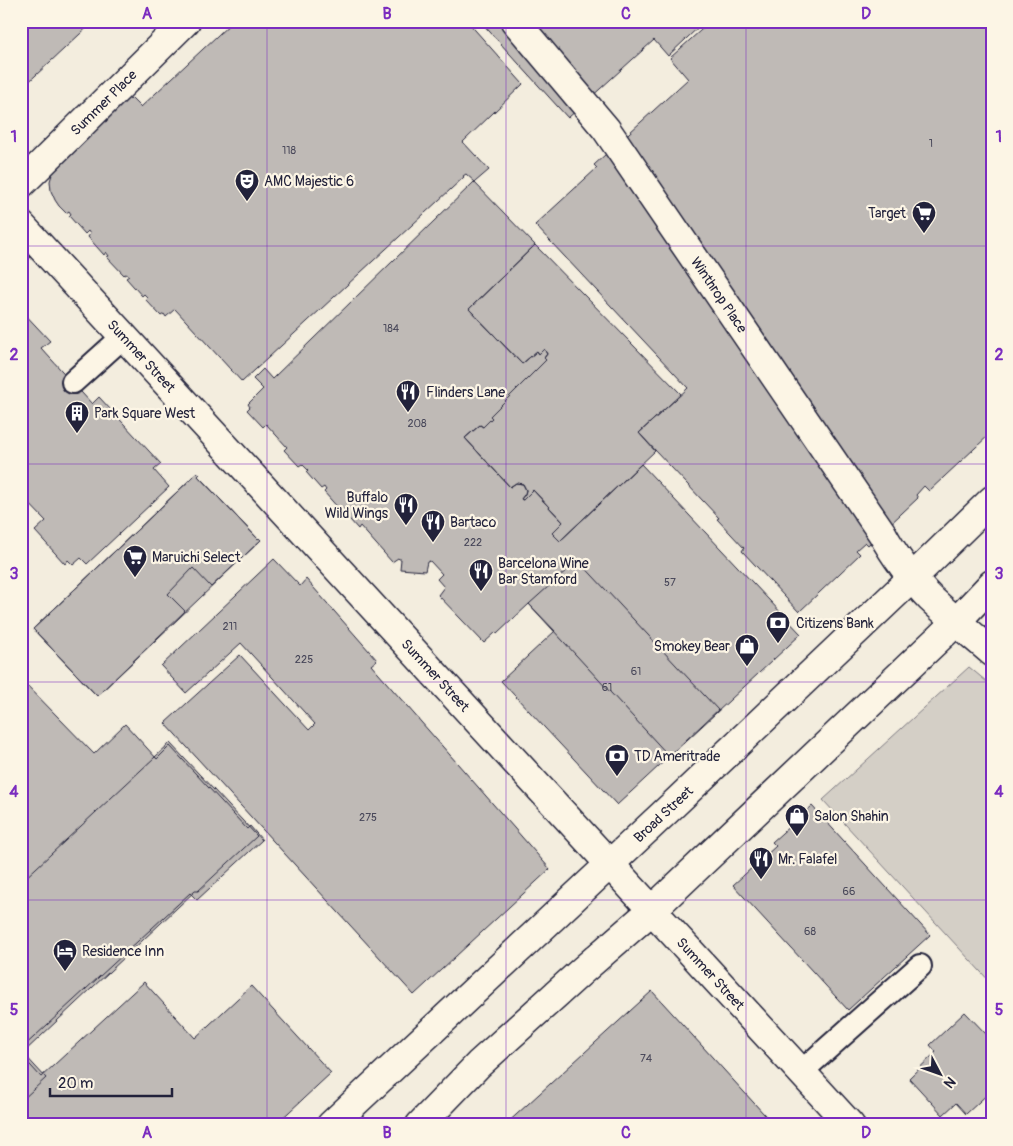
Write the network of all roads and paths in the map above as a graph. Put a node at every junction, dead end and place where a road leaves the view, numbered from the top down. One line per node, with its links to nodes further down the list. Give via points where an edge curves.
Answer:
1 (186, 21): 3 (main road, Summer Place)
2 (515, 21): 8 (main road, Winthrop Place, via 606,129)
3 (21, 184)
4 (21, 225): 5 (main road, Summer Street)
5 (124, 336): 6 (lane); 12 (main road, Summer Street)
6 (73, 382)
7 (992, 500): 8 (main road, Broad Street)
8 (912, 578): 10 (main road, Winthrop Place); 12 (main road, Broad Street)
9 (992, 584): 10 (main road)
10 (957, 621): 11 (main road, Winthrop Place); 13 (main road)
11 (992, 652)
12 (610, 864): 13 (main road, Summer Street); 16 (main road, Broad Street)
13 (652, 910): 15 (main road, Summer Street); 17 (main road, via 479,1064)
14 (920, 966): 15 (lane)
15 (801, 1072): 18 (main road, Summer Street)
16 (331, 1125)
17 (420, 1125)
18 (850, 1125)

